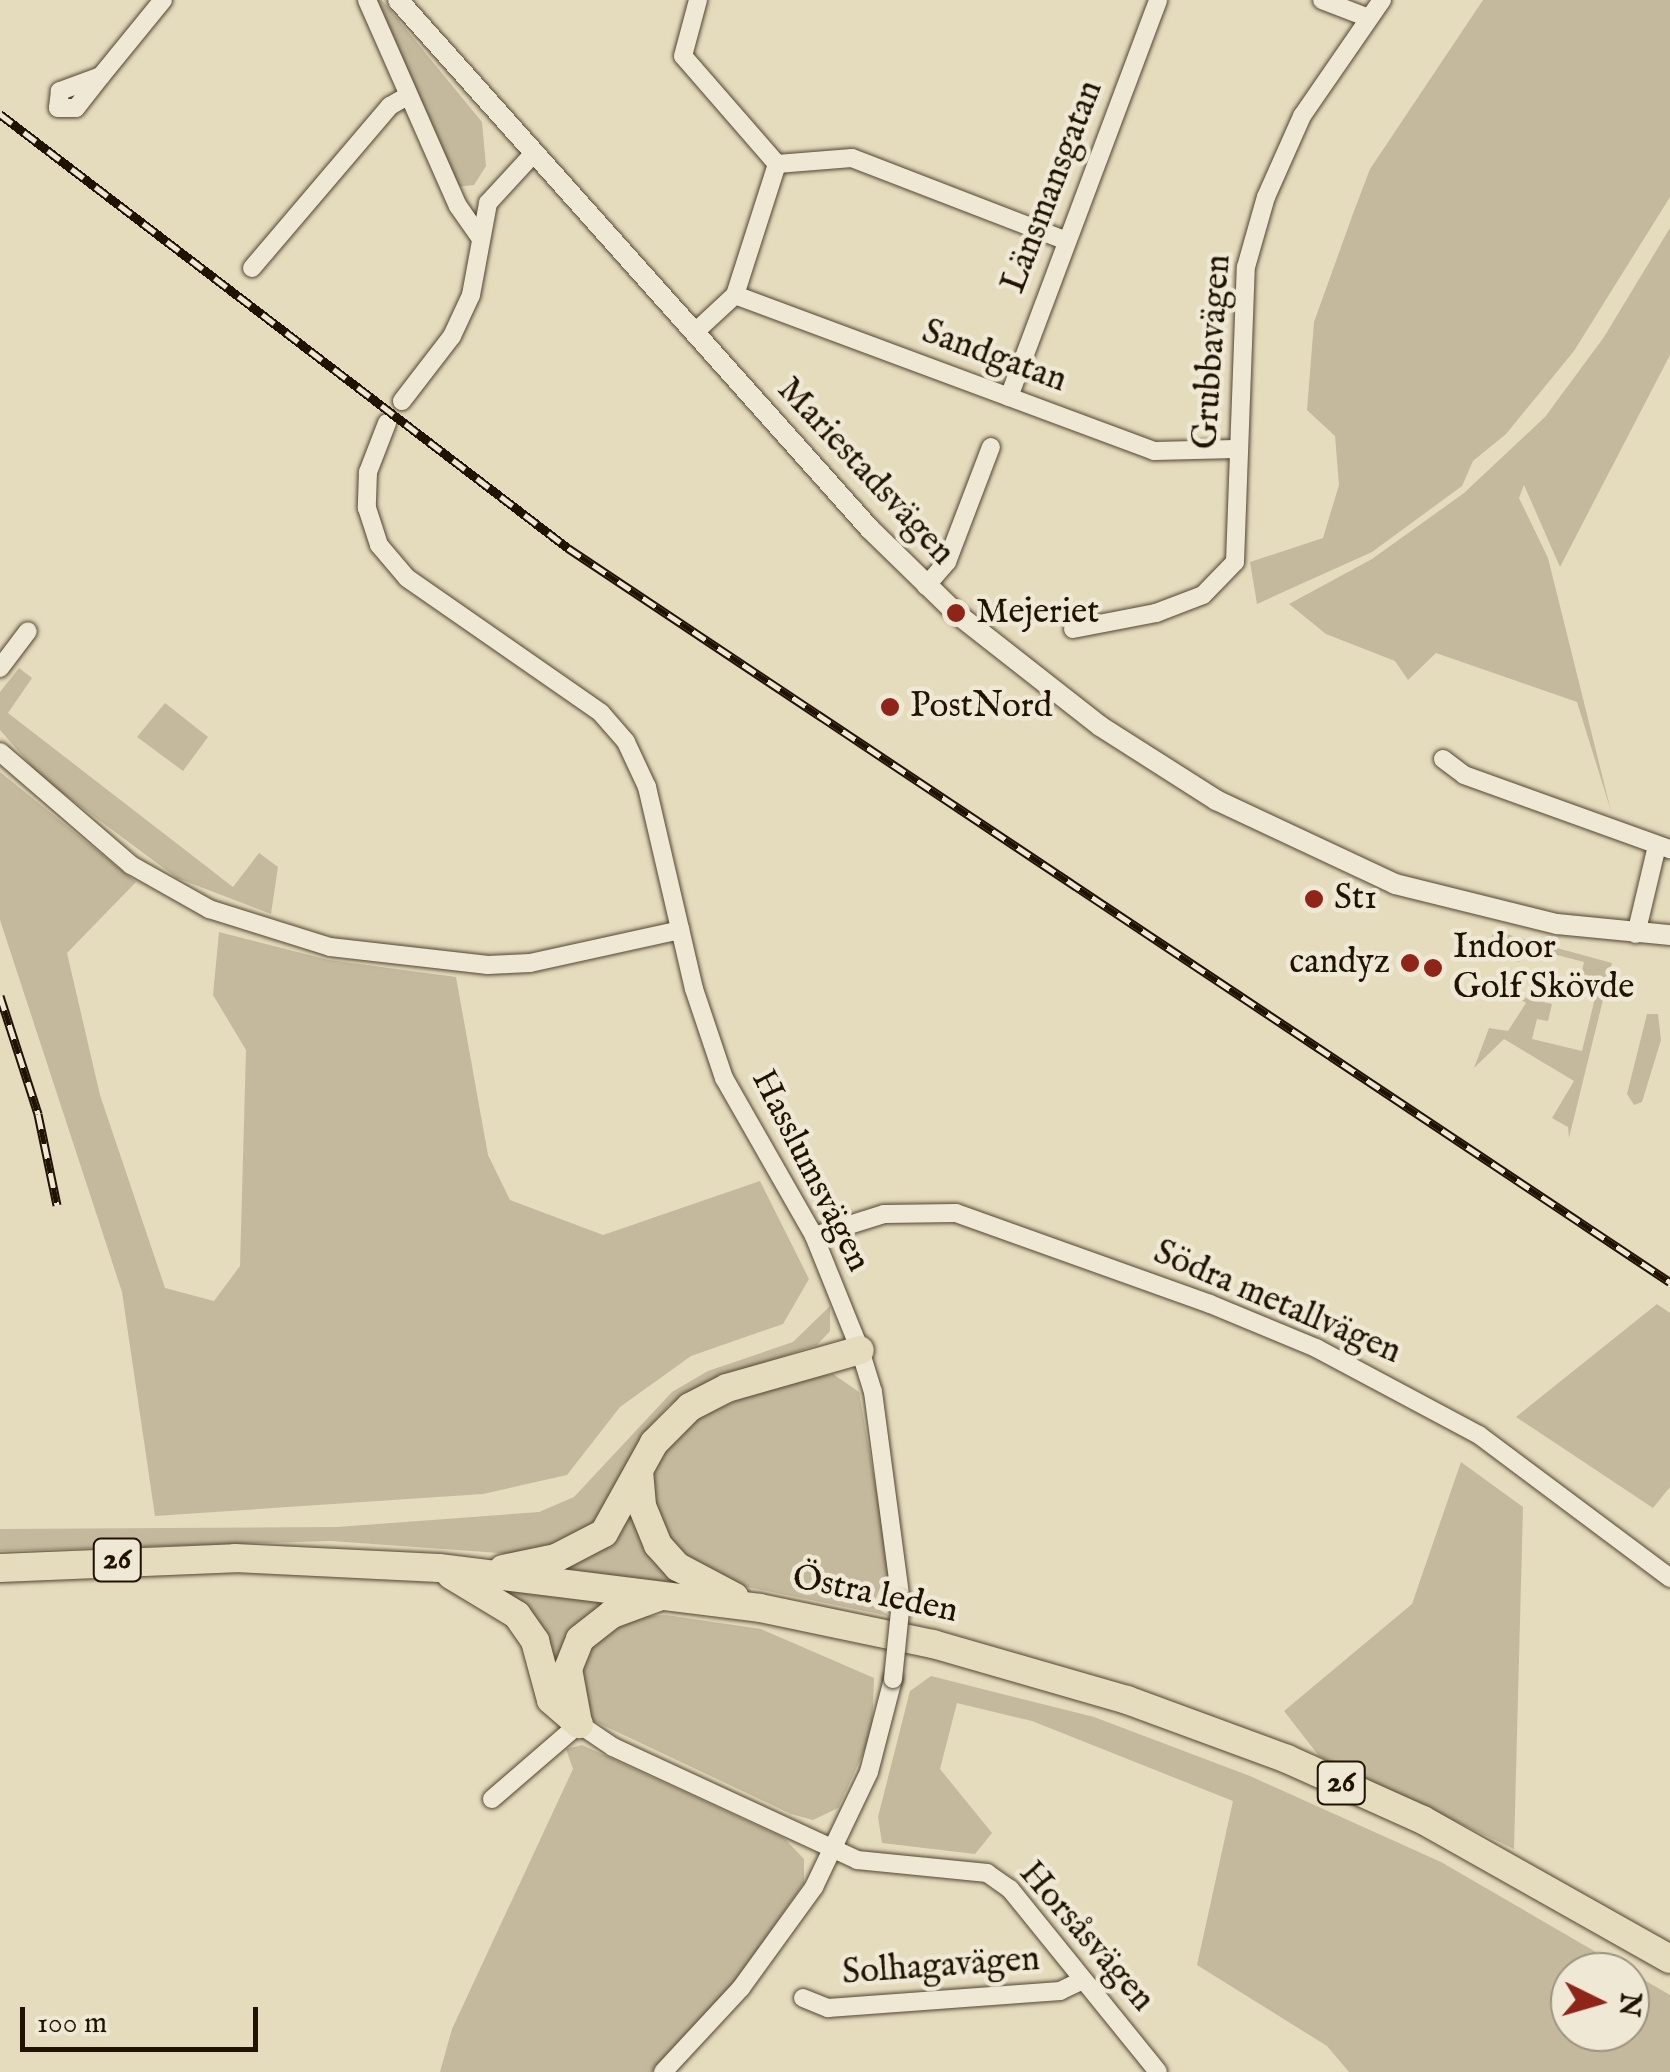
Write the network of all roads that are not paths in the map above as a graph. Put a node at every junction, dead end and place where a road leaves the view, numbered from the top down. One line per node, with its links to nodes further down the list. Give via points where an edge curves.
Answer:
1 (162, 0): 9 (street)
2 (367, 0): 10 (street)
3 (398, 0): 11 (street, Mariestadsvägen)
4 (698, 0): 12 (street, via 683,56)
5 (1158, 0): 14 (street, Länsmansgatan)
6 (1322, 0): 8 (street)
7 (1382, 0): 8 (street, Grubbavägen)
8 (1366, 17): 22 (street, Grubbavägen, via 1302,116 1266,196 1246,268)
9 (101, 76)
10 (406, 96): 13 (street); 15 (street, via 390,106)
11 (533, 154): 13 (street, via 488,202); 17 (street, Mariestadsvägen)
12 (777, 164): 14 (street, via 852,158); 16 (street)
13 (479, 236): 19 (street, via 470,294 452,336)
14 (1067, 241): 18 (street, Länsmansgatan)
15 (252, 268)
16 (735, 294): 17 (street); 18 (street, Sandgatan)
17 (694, 333): 23 (street, Mariestadsvägen)
18 (1009, 397): 22 (street, Sandgatan, via 1154,451)
19 (402, 401)
20 (387, 423): 30 (street, Hasslumsvägen, via 368,472 367,508 379,545 407,578 600,713 626,742 648,787)
21 (991, 447): 23 (street, via 947,562)
22 (1236, 449): 24 (street, Grubbavägen, via 1239,540 1224,578 1204,595 1156,613)
23 (926, 586): 31 (street, Mariestadsvägen, via 1100,726 1176,778 1281,834 1395,884 1485,910)
24 (1073, 628)
25 (28, 632): 26 (street)
26 (0, 668)
27 (0, 752): 30 (street, via 131,865 209,909 330,947 488,965 530,963)
28 (1443, 759): 29 (street, via 1464,775)
29 (1664, 848): 31 (street)
30 (680, 930): 33 (street, Hasslumsvägen, via 724,1078)
31 (1636, 934): 32 (street, Mariestadsvägen)
32 (1670, 935)
33 (814, 1236): 34 (street, Hasslumsvägen); 39 (street, Södra metallvägen, via 884,1214 956,1213 1210,1304 1316,1348 1479,1436)
34 (860, 1350): 35 (highway, via 727,1388 690,1407 654,1443); 44 (street, Hasslumsvägen, bridge, via 879,1390 900,1601 893,1679 869,1772)
35 (640, 1469): 38 (highway, via 616,1518 586,1547); 41 (highway, via 642,1506 658,1545 696,1578)
36 (0, 1568): 37 (highway, Östra leden / 26, via 235,1558)
37 (439, 1568): 38 (highway, Östra leden / 26); 42 (highway, via 517,1615 534,1641 552,1700)
38 (488, 1572): 40 (highway, Östra leden / 26)
39 (1670, 1578)
40 (664, 1594): 41 (highway, Östra leden / 26); 42 (highway, via 612,1614 580,1639 568,1669)
41 (760, 1608): 45 (highway, Östra leden / 26, via 952,1649 1127,1700 1287,1759 1423,1820)
42 (579, 1724): 43 (street); 44 (street, Horsåsvägen, via 613,1747)
43 (492, 1799)
44 (835, 1850): 46 (street, Horsåsvägen, via 888,1867 986,1873 1010,1889); 48 (street, Hasslumsvägen, via 751,1975)
45 (1670, 1958)
46 (1083, 1980): 47 (street, Solhagavägen, via 1060,1991 828,2008); 49 (street, Horsåsvägen)
47 (803, 1998)
48 (663, 2072)
49 (1158, 2072)

